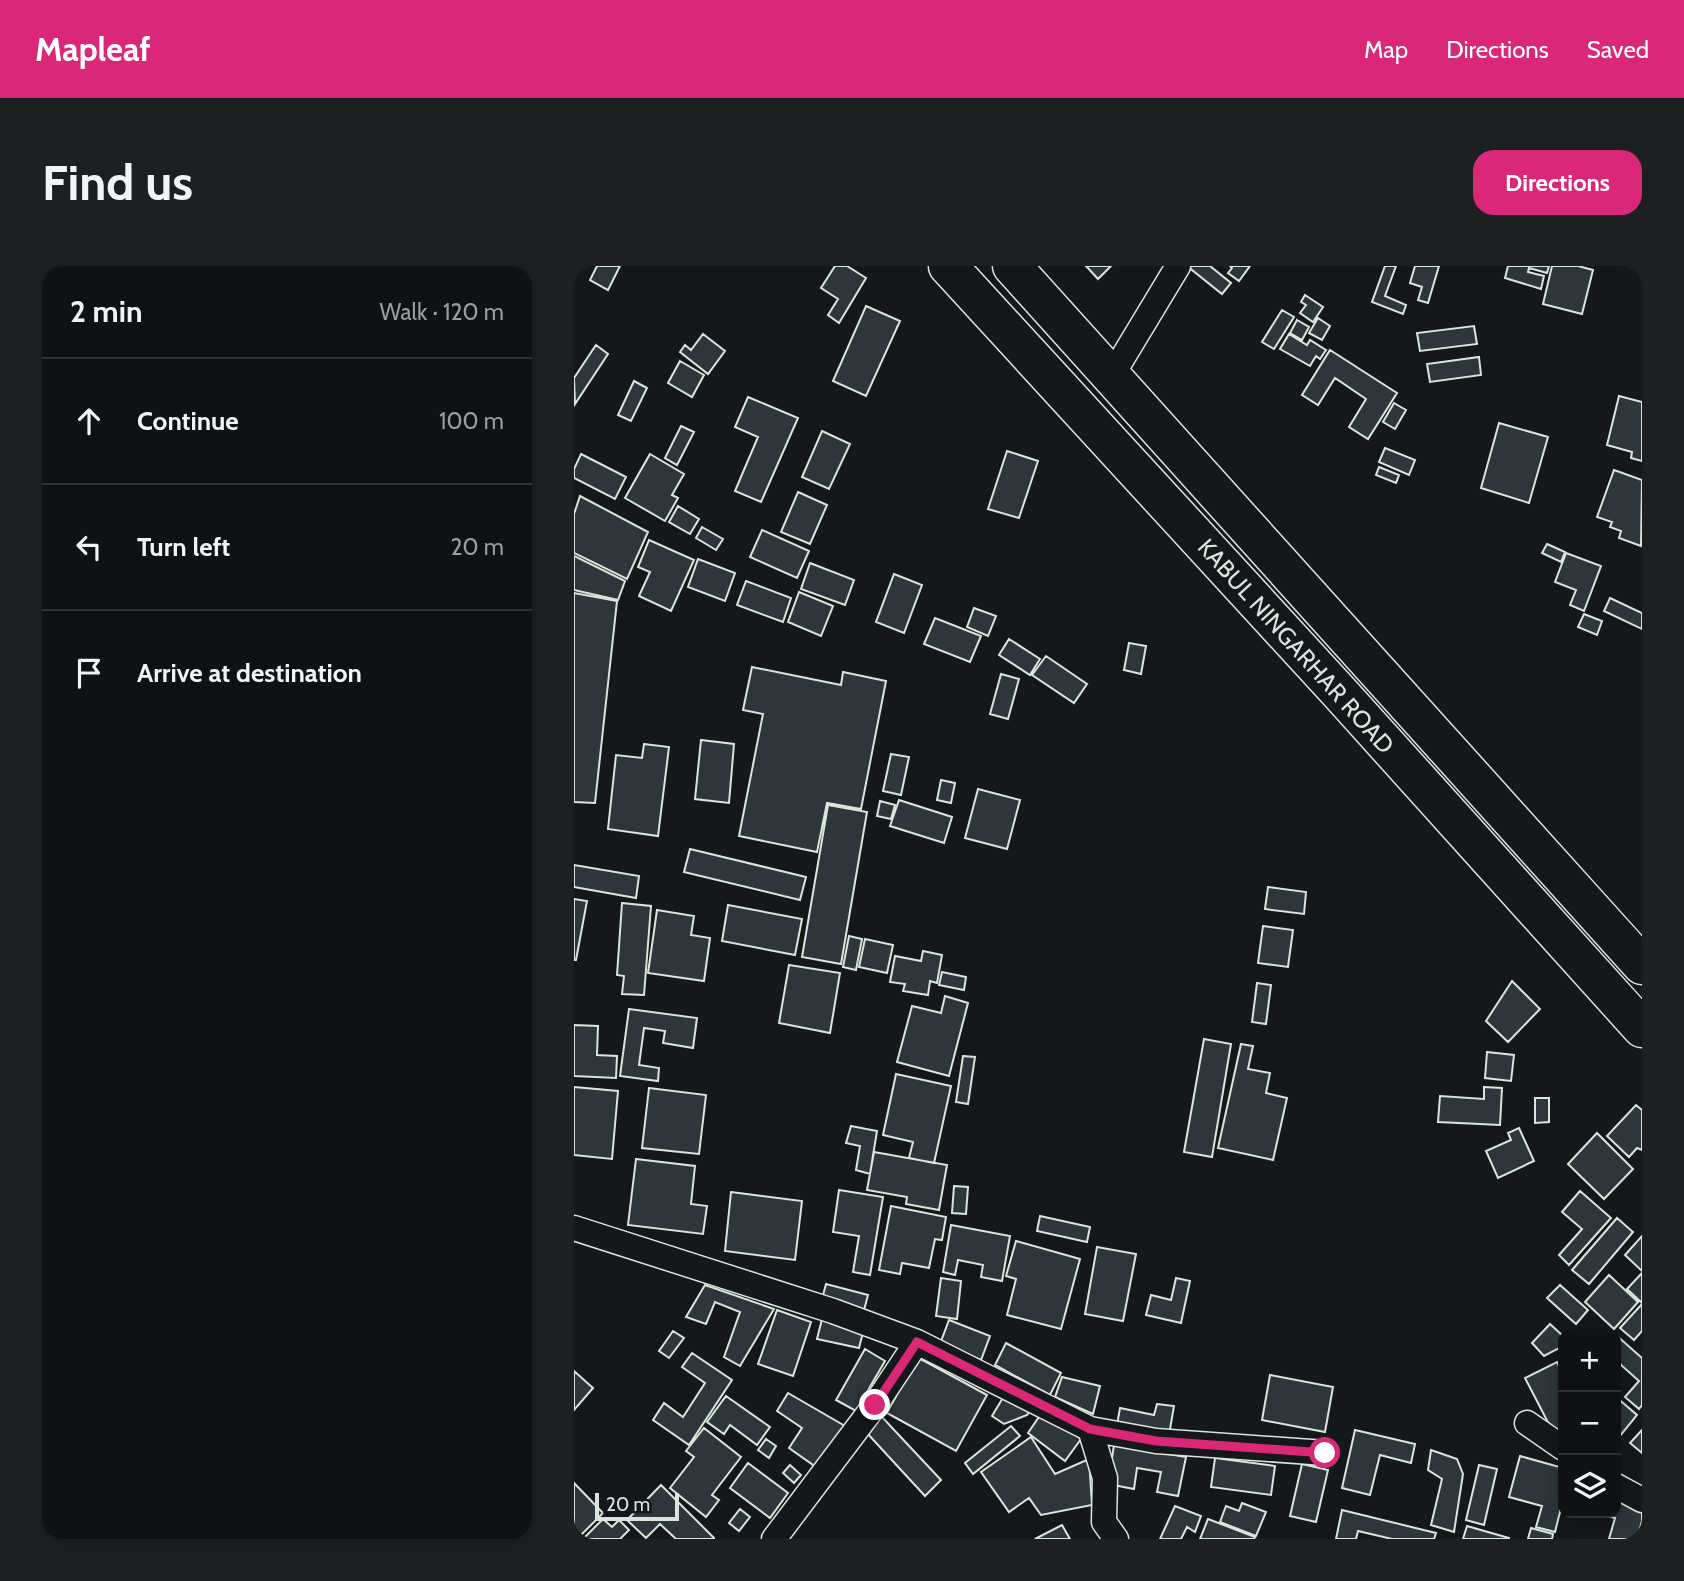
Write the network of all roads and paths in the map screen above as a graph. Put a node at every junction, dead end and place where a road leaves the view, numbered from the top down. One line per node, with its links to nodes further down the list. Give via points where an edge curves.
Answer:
1 (948, 266): 6 (highway, KABUL NINGARHAR ROAD)
2 (1012, 266): 4 (highway, KABUL NINGARHAR ROAD)
3 (1178, 266): 4 (street)
4 (1111, 377): 5 (highway, KABUL NINGARHAR ROAD)
5 (1642, 965)
6 (1642, 1028)
7 (574, 1228): 8 (street)
8 (917, 1342): 10 (street); 15 (street)
9 (1527, 1423): 11 (street)
10 (1090, 1429): 12 (street, via 1156,1441); 16 (street, via 1105,1478 1104,1522)
11 (1558, 1445)
12 (1325, 1453)
13 (1621, 1489): 14 (street)
14 (1642, 1500)
15 (774, 1539)
16 (1116, 1539)

